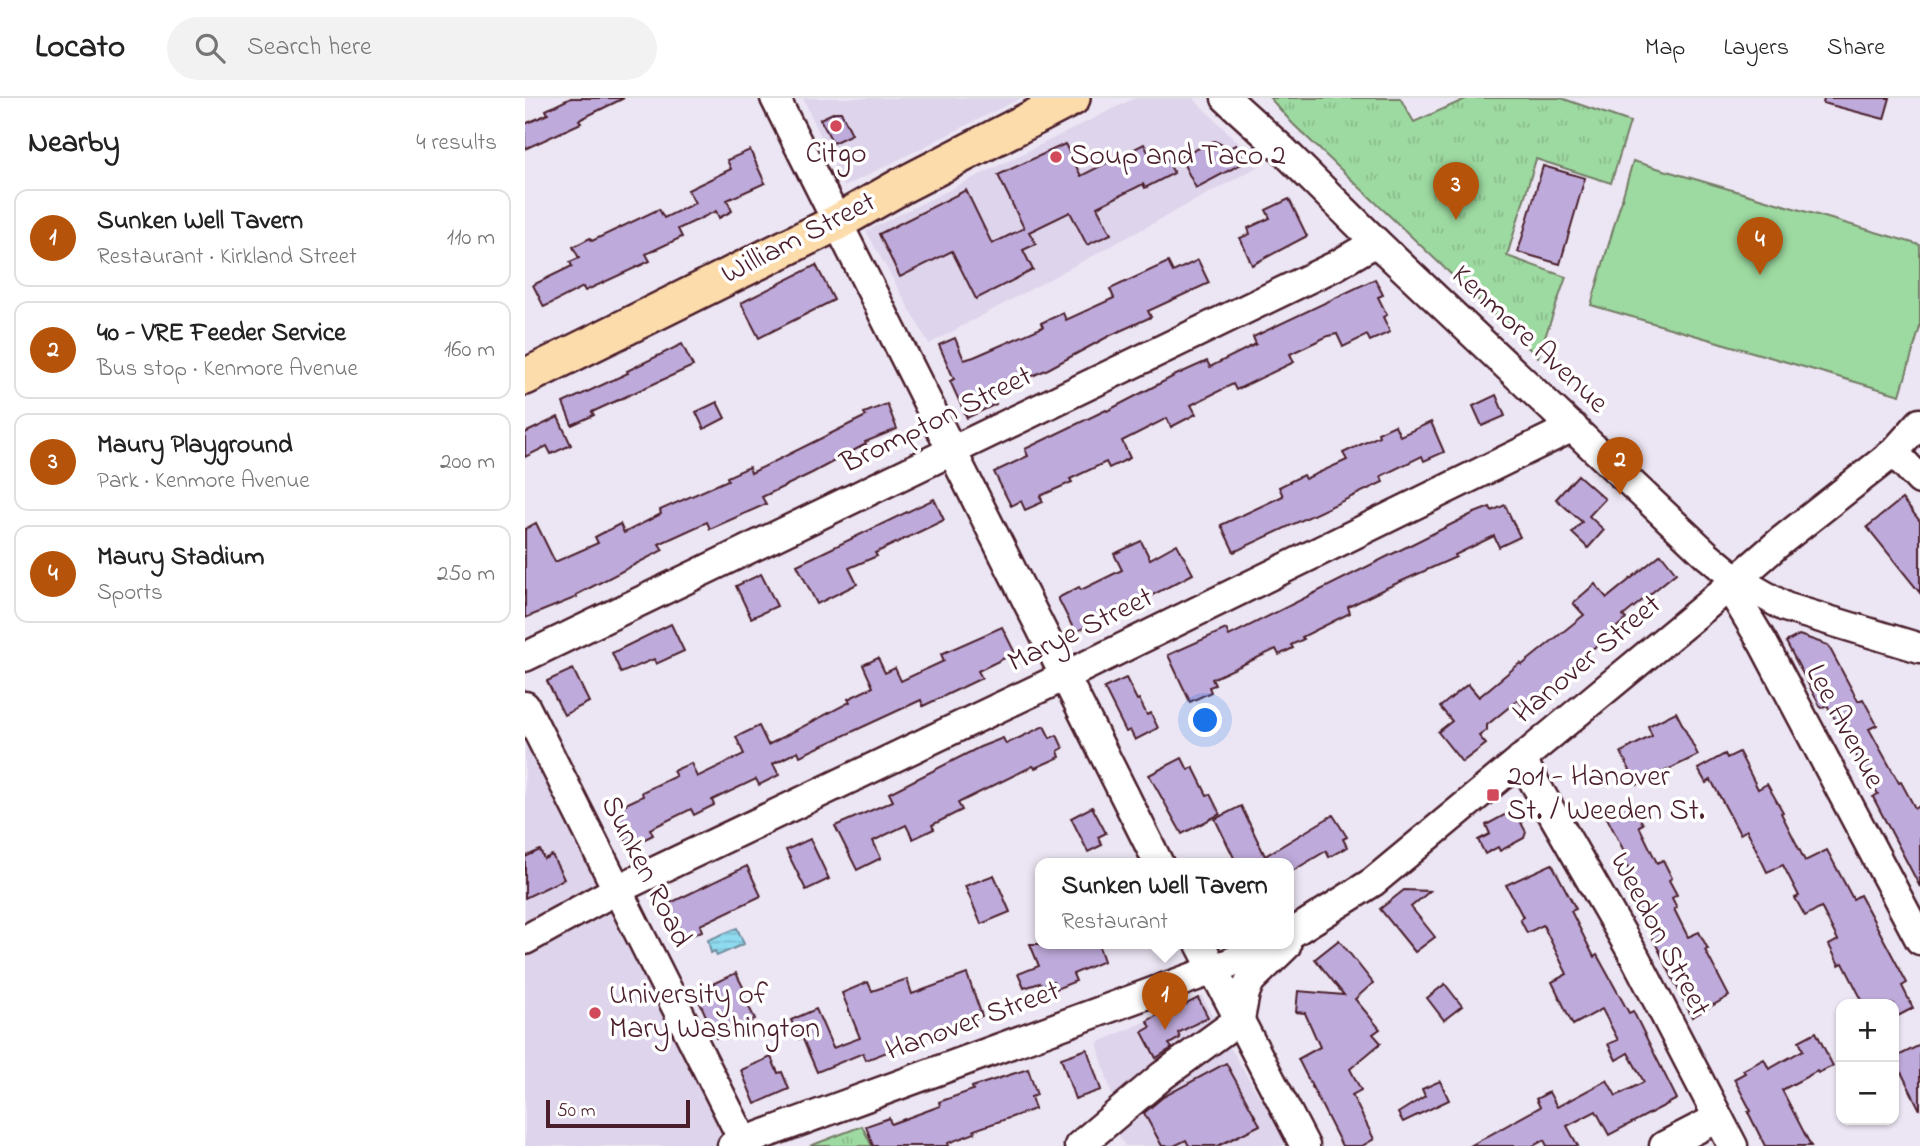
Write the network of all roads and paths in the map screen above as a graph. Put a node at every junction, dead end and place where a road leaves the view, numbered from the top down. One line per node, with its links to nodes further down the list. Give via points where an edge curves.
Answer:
1 (775, 98): 6 (street)
2 (1072, 98): 6 (main road, William Street)
3 (1226, 98): 5 (street, Kenmore Avenue)
4 (1248, 98): 5 (street)
5 (1282, 149): 7 (street, Kenmore Avenue)
6 (836, 223): 8 (main road, William Street); 11 (street)
7 (1376, 242): 10 (street, Kenmore Avenue); 11 (street, Brompton Street)
8 (525, 377)
9 (1920, 423): 12 (street, Hanover Street)
10 (1573, 427): 14 (street, Kenmore Avenue); 17 (street, Marye Street)
11 (951, 452): 16 (street, Brompton Street); 17 (street)
12 (1894, 452): 13 (street); 14 (street, Hanover Street)
13 (1920, 480)
14 (1736, 579): 15 (street, Kenmore Avenue, via 1785,607); 19 (street, Hanover Street); 24 (street, Lee Avenue, via 1736,598)
15 (1920, 649)
16 (525, 657)
17 (1065, 676): 20 (street); 21 (street, Marye Street)
18 (525, 706): 21 (street, Sunken Road)
19 (1521, 759): 22 (street, Hanover Street, via 1373,882); 30 (street, Weedon Street, via 1635,957)
20 (1157, 858)
21 (616, 890): 23 (street, Marye Street); 31 (street, Sunken Road)
22 (1294, 935)
23 (525, 940)
24 (1920, 940)
25 (1202, 949): 28 (street)
26 (1262, 949): 28 (street, Hanover Street)
27 (1281, 949): 29 (street, Hanover Street, via 1250,981)
28 (1213, 970): 29 (street); 31 (street, Hanover Street)
29 (1240, 1019): 32 (street, via 1162,1076); 33 (street)
30 (1718, 1118): 34 (street); 35 (street, Weedon Street)
31 (738, 1144)
32 (1079, 1146)
33 (1305, 1146)
34 (1664, 1146)
35 (1733, 1146)

